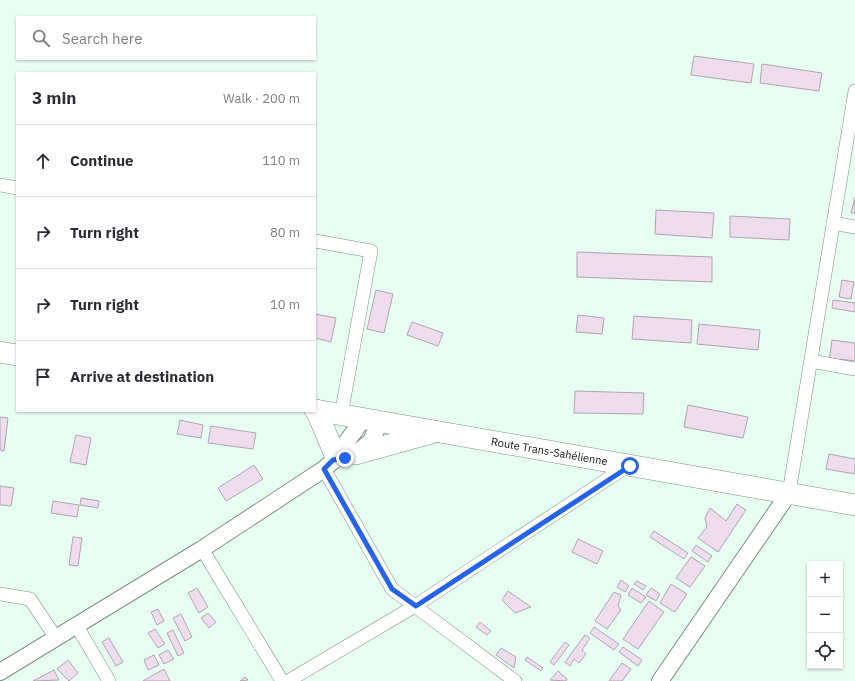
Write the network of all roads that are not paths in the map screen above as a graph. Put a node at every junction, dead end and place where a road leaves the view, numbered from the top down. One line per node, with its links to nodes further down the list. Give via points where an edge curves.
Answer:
1 (855, 90): 4 (street)
2 (0, 185): 3 (street)
3 (16, 188)
4 (834, 223): 5 (street); 9 (street)
5 (855, 227)
6 (316, 241): 12 (street, via 371,251)
7 (0, 352): 8 (highway)
8 (16, 355)
9 (811, 361): 10 (street); 18 (street)
10 (855, 369)
11 (316, 410): 12 (highway, Route Trans-Sahélienne); 16 (highway)
12 (341, 415): 13 (highway, Route Trans-Sahélienne)
13 (371, 421): 14 (highway, Route Trans-Sahélienne); 15 (street, via 371,441); 16 (street)
14 (438, 431): 15 (highway); 17 (highway, Route Trans-Sahélienne)
15 (356, 454): 16 (street)
16 (331, 462): 20 (street); 22 (street, via 392,589)
17 (630, 466): 18 (highway, Route Trans-Sahélienne); 22 (street)
18 (789, 493): 19 (highway, Route Trans-Sahélienne); 30 (street)
19 (855, 505)
20 (202, 549): 23 (street); 27 (street)
21 (0, 594): 24 (street, via 30,599)
22 (416, 606): 28 (street); 29 (street)
23 (77, 626): 24 (street); 26 (street)
24 (56, 638): 25 (street)
25 (0, 672)
26 (109, 681)
27 (282, 681)
28 (288, 681)
29 (515, 681)
30 (660, 681)

